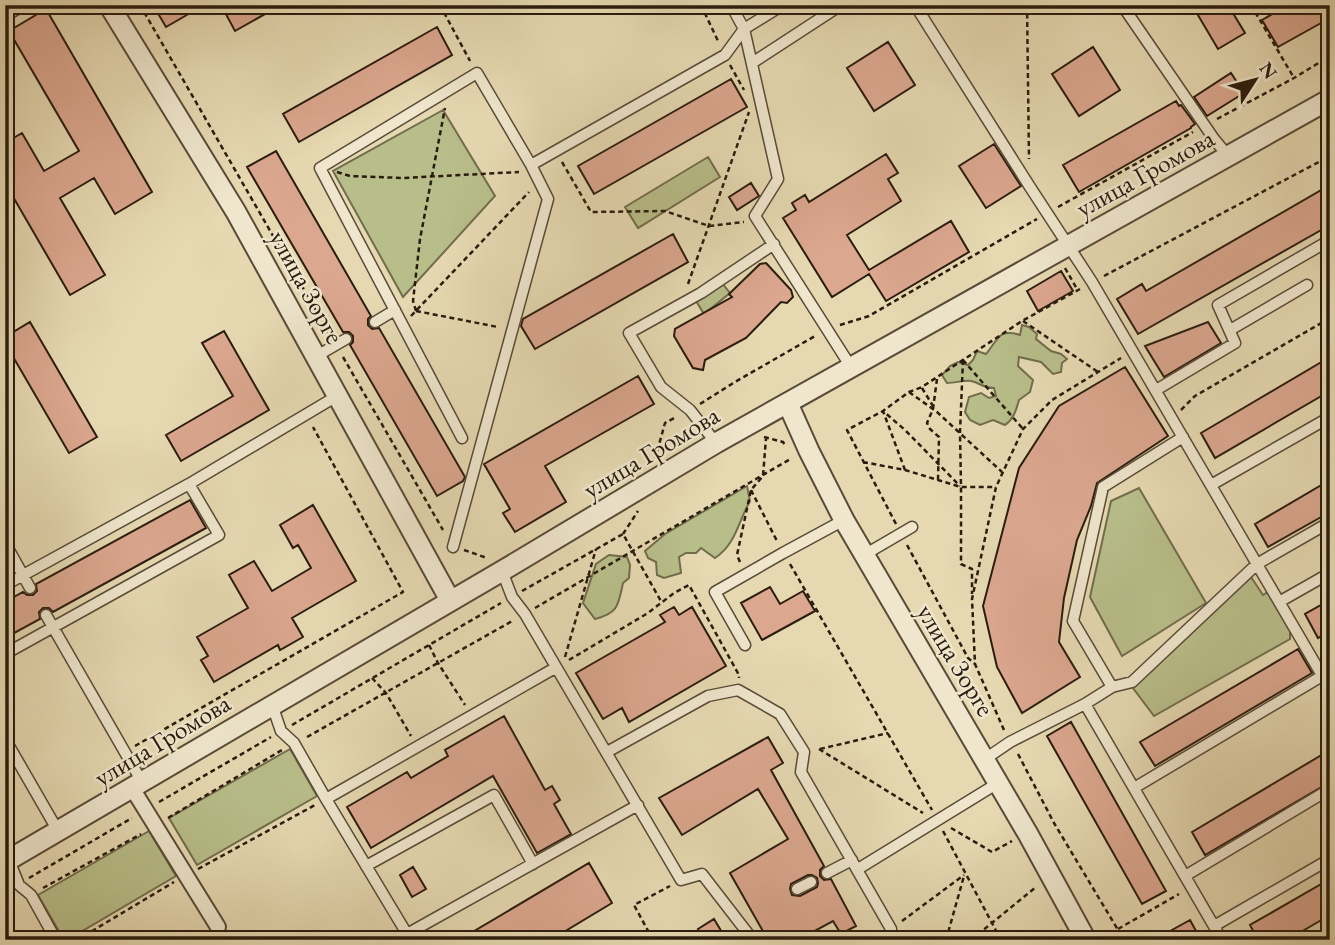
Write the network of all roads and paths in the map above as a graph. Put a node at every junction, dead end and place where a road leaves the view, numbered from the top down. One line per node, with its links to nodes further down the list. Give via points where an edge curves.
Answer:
1 (24, 5): 13 (lane)
2 (109, 5): 53 (street, улица Зорге, via 236,212)
3 (140, 5): 51 (path)
4 (440, 5): 18 (path)
5 (701, 5): 15 (path)
6 (731, 5): 14 (lane)
7 (783, 5): 14 (lane)
8 (841, 5): 17 (lane)
9 (915, 5): 32 (lane)
10 (1027, 5): 32 (path)
11 (1122, 5): 24 (lane)
12 (1251, 5): 19 (path)
13 (5, 16)
14 (744, 29): 15 (lane); 17 (lane)
15 (724, 55): 21 (path); 25 (lane)
16 (1330, 57): 19 (path)
17 (752, 64): 37 (lane, via 778,179 755,216)
18 (477, 73): 20 (lane); 28 (lane)
19 (1294, 78): 24 (path)
20 (449, 89): 29 (lane); 30 (path)
21 (746, 94)
22 (1330, 99): 26 (street, улица Громова)
23 (751, 104): 35 (path)
24 (1205, 126): 26 (lane); 33 (path)
25 (557, 151): 28 (lane); 35 (path, via 591,212 665,211)
26 (1228, 156): 38 (street, улица Громова)
27 (1330, 156): 39 (path)
28 (532, 168): 30 (path); 31 (lane)
29 (320, 169): 30 (path, via 350,176); 42 (lane)
30 (432, 175): 43 (path, via 420,239 413,301)
31 (538, 181): 43 (path); 48 (lane, via 548,200)
32 (1030, 187): 33 (lane)
33 (1047, 214): 38 (lane); 47 (path, via 869,316)
34 (750, 222): 35 (path)
35 (709, 226): 41 (path)
36 (1330, 240): 49 (lane, via 1218,305)
37 (774, 244): 41 (lane); 47 (lane)
38 (1067, 246): 39 (lane); 55 (street, улица Громова)
39 (1092, 282): 45 (path); 52 (lane)
40 (1307, 285): 49 (lane)
41 (682, 304): 64 (lane, via 629,334 661,387)
42 (394, 310): 46 (lane); 73 (lane)
43 (416, 311): 48 (path)
44 (1330, 318): 68 (path, via 1195,396)
45 (1022, 321): 54 (path); 56 (path)
46 (375, 322)
47 (827, 329): 55 (lane); 64 (path)
48 (512, 330): 95 (lane)
49 (1230, 330): 59 (lane, via 1235,343)
50 (346, 339): 51 (lane)
51 (336, 345): 53 (lane); 95 (path)
52 (1133, 351): 56 (path); 59 (lane)
53 (316, 356): 61 (street, улица Зорге)
54 (963, 360): 57 (path); 69 (path); 70 (path)
55 (851, 367): 62 (street, улица Громова)
56 (1098, 372): 69 (path, via 1052,400)
57 (938, 377): 58 (path); 63 (path)
58 (922, 387): 60 (path); 63 (path)
59 (1156, 390): 68 (lane)
60 (909, 392): 63 (path); 65 (path)
61 (337, 396): 66 (lane); 110 (street, улица Зорге)
62 (788, 404): 75 (street, улица Громова); 89 (street, улица Зорге)
63 (934, 409): 70 (path); 78 (path, via 927,423 939,437)
64 (690, 410): 75 (lane); 76 (path, via 665,423)
65 (883, 411): 77 (path, via 847,430); 78 (path); 79 (path)
66 (306, 415): 83 (lane); 138 (path, via 403,592)
67 (1330, 417): 84 (lane)
68 (1173, 418): 72 (lane)
69 (1023, 429): 80 (path)
70 (960, 432): 80 (path); 85 (path)
71 (766, 437): 74 (path); 81 (path); 81 (path, via 783,442 793,457)
72 (1184, 437): 84 (lane); 124 (lane, via 1104,487 1073,621)
73 (462, 438)
74 (759, 439)
75 (716, 443): 101 (street, улица Громова)
76 (654, 461)
77 (863, 462): 79 (path); 92 (path)
78 (939, 464): 82 (path); 85 (path)
79 (905, 470): 82 (path)
80 (1003, 472): 86 (path)
81 (763, 476): 87 (path); 97 (path)
82 (938, 480): 85 (path)
83 (189, 484): 104 (lane); 115 (lane, via 219,535)
84 (1211, 485): 100 (lane)
85 (961, 487): 86 (path); 109 (path, via 961,564 972,569)
86 (996, 487): 109 (path)
87 (751, 490): 98 (path); 103 (path, via 737,555)
88 (639, 509): 93 (path)
89 (844, 520): 98 (lane); 99 (street, улица Зорге)
90 (1330, 522): 100 (lane)
91 (912, 527): 92 (lane)
92 (901, 533): 99 (lane); 120 (path, via 968,658)
93 (623, 534): 96 (path); 97 (path)
94 (5, 543): 104 (lane)
95 (453, 547): 101 (path)
96 (596, 549): 105 (path); 108 (path)
97 (633, 552): 105 (path); 112 (path)
98 (783, 553): 103 (lane); 132 (path)
99 (864, 555): 141 (street, улица Зорге)
100 (1257, 564): 111 (lane); 124 (lane, via 1132,682)
101 (495, 565): 108 (lane); 110 (street, улица Громова)
102 (1330, 573): 111 (lane)
103 (747, 574): 117 (lane, via 715,592)
104 (23, 575): 106 (lane); 107 (lane)
105 (587, 578): 112 (path, via 563,664); 113 (path)
106 (5, 585)
107 (30, 588)
108 (512, 597): 113 (lane); 116 (path)
109 (972, 599): 120 (path)
110 (450, 600): 129 (street, улица Громова)
111 (1279, 602): 122 (lane)
112 (662, 603): 126 (path, via 689,585 740,675)
113 (525, 614): 119 (path); 121 (lane)
114 (46, 615): 115 (lane)
115 (53, 627): 118 (lane); 138 (lane)
116 (429, 645): 119 (path); 123 (path)
117 (745, 645)
118 (5, 654)
119 (438, 663): 127 (path); 130 (path)
120 (975, 663): 135 (path)
121 (555, 668): 130 (lane); 139 (lane)
122 (1322, 676): 125 (lane); 144 (lane)
123 (372, 678): 127 (path); 131 (path)
124 (1112, 687): 128 (lane)
125 (1330, 688)
126 (737, 690): 139 (lane, via 708,696); 140 (lane, via 780,714)
127 (386, 693): 134 (path); 136 (path)
128 (1085, 704): 135 (lane); 144 (lane)
129 (272, 705): 131 (lane); 143 (street, улица Громова)
130 (471, 715): 136 (lane)
131 (281, 731): 134 (lane); 148 (path)
132 (888, 733): 137 (path); 149 (path)
133 (5, 739): 151 (lane)
134 (294, 743): 146 (lane); 150 (path)
135 (1010, 743): 141 (lane); 173 (path)
136 (418, 746): 146 (lane)
137 (819, 749): 140 (path); 149 (path)
138 (125, 752): 143 (lane)
139 (607, 752): 147 (lane)
140 (804, 752): 154 (lane, via 802,772)
141 (985, 760): 142 (street, улица Зорге)
142 (999, 783): 149 (lane); 181 (street, улица Зорге)
143 (137, 785): 148 (street); 151 (street, улица Громова)
144 (1134, 789): 161 (lane)
145 (1330, 789): 161 (lane)
146 (326, 799): 157 (lane)
147 (638, 805): 156 (lane); 162 (lane)
148 (146, 810): 150 (street); 165 (path)
149 (937, 821): 152 (path, via 992,852); 158 (lane); 160 (path)
150 (156, 825): 168 (path); 172 (street)
151 (58, 831): 155 (street, улица Громова)
152 (1016, 839)
153 (1330, 859): 171 (lane)
154 (852, 860): 158 (lane); 159 (lane)
155 (7, 861): 165 (lane)
156 (533, 864): 157 (lane, via 407,934); 157 (lane, via 494,795)
157 (366, 866)
158 (858, 869): 174 (lane)
159 (827, 873)
160 (965, 874): 170 (path); 174 (path); 178 (path)
161 (1185, 876): 166 (lane)
162 (681, 880): 176 (path, via 634,905); 177 (lane, via 702,874)
163 (811, 882): 167 (lane)
164 (1041, 882): 170 (path)
165 (15, 885): 168 (lane); 169 (path)
166 (1191, 887): 171 (lane); 173 (path)
167 (797, 889)
168 (31, 895): 175 (lane)
169 (5, 904)
170 (992, 923): 179 (path); 180 (path)
171 (1214, 926): 183 (lane)
172 (218, 927)
173 (1118, 929): 182 (path)
174 (891, 934)
175 (56, 940)
176 (653, 940)
177 (753, 940)
178 (946, 940)
179 (971, 940)
180 (1001, 940)
181 (1086, 940)
182 (1124, 940)
183 (1222, 940)

